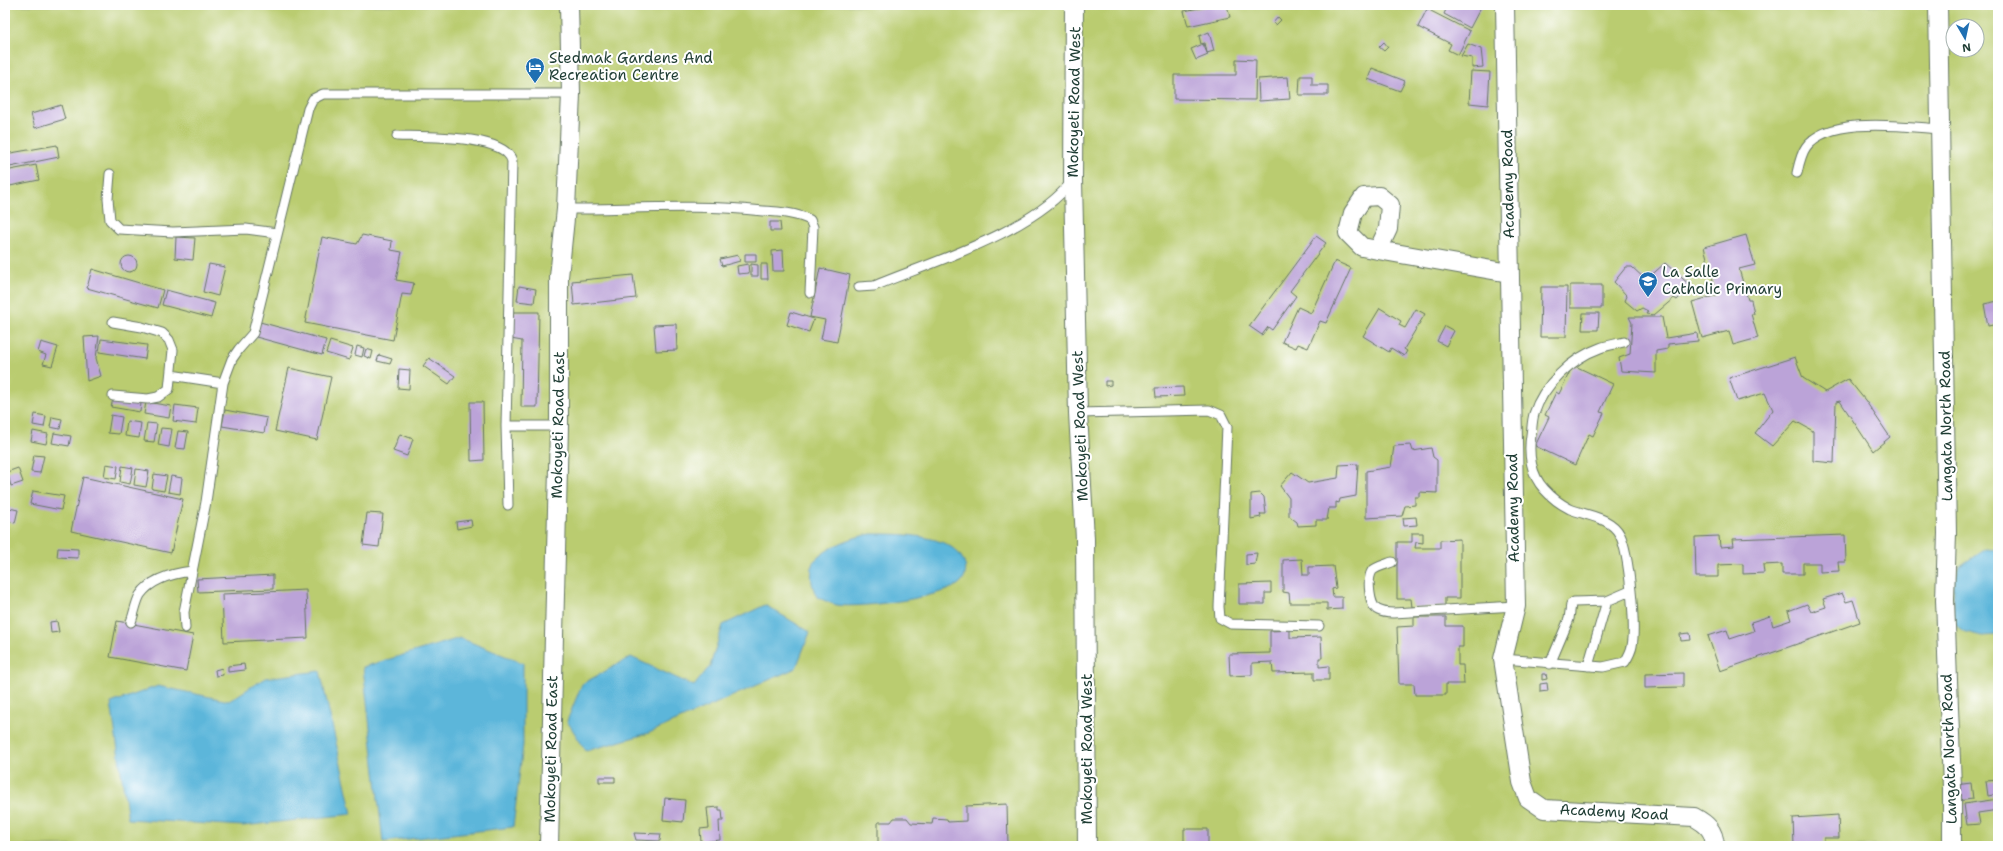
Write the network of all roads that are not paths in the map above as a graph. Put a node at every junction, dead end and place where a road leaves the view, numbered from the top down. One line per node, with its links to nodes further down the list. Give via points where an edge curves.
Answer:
1 (569, 5): 5 (street, Mokoyeti Road East)
2 (1074, 5): 10 (street, Mokoyeti Road West)
3 (1505, 5): 14 (street, Academy Road)
4 (1938, 5): 6 (street, Langata North Road)
5 (571, 94): 11 (street, Mokoyeti Road East); 12 (lane, via 323,94 313,99 308,109)
6 (1941, 129): 8 (lane, via 1873,124 1845,127 1819,135 1807,146 1800,159); 40 (street, Langata North Road, via 1947,533 1945,600)
7 (397, 136): 23 (lane, via 474,140 490,143 510,155 512,161)
8 (1797, 173)
9 (110, 174): 12 (lane, via 110,220 119,229 173,232 246,229)
10 (1073, 180): 15 (lane, via 1063,192 1033,216 996,236 874,286); 22 (street, Mokoyeti Road West)
11 (566, 209): 16 (lane, via 735,208 804,217 810,220 813,227); 24 (street, Mokoyeti Road East, via 559,277)
12 (277, 233): 20 (lane, via 254,333 232,359)
13 (1378, 250): 14 (street)
14 (1509, 273): 30 (street, Academy Road)
15 (859, 286)
16 (810, 293)
17 (113, 322): 19 (lane, via 162,333 169,340 173,350)
18 (1624, 342): 28 (lane, via 1600,348 1575,361 1548,387 1534,414 1530,443 1531,465 1543,488 1558,502 1598,518 1620,534 1628,561)
19 (171, 375): 20 (lane); 21 (lane, via 169,388 158,397 148,399)
20 (223, 383): 27 (lane, via 206,502)
21 (113, 396)
22 (1078, 413): 32 (lane, via 1209,410 1221,415 1227,427 1220,618 1231,624); 38 (street, Mokoyeti Road West, via 1085,539)
23 (506, 426): 24 (lane); 25 (lane)
24 (559, 426): 37 (street, Mokoyeti Road East)
25 (508, 505)
26 (1392, 562): 30 (lane, via 1375,569 1370,578 1372,602 1378,611 1394,613)
27 (192, 571): 31 (lane, via 175,573 158,580 148,588 140,595); 33 (lane, via 184,612)
28 (1630, 591): 29 (lane); 36 (lane, via 1632,645 1629,656 1625,662 1615,666)
29 (1607, 601): 35 (lane, via 1571,604 1569,619); 36 (lane)
30 (1516, 606): 34 (street, Academy Road)
31 (131, 622)
32 (1319, 626)
33 (185, 628)
34 (1502, 659): 35 (lane); 39 (street, Academy Road, via 1522,782 1528,798 1544,809 1694,817 1708,825)
35 (1550, 664): 36 (lane)
36 (1588, 666)
37 (549, 846)
38 (1088, 846)
39 (1715, 846)
40 (1952, 846)

